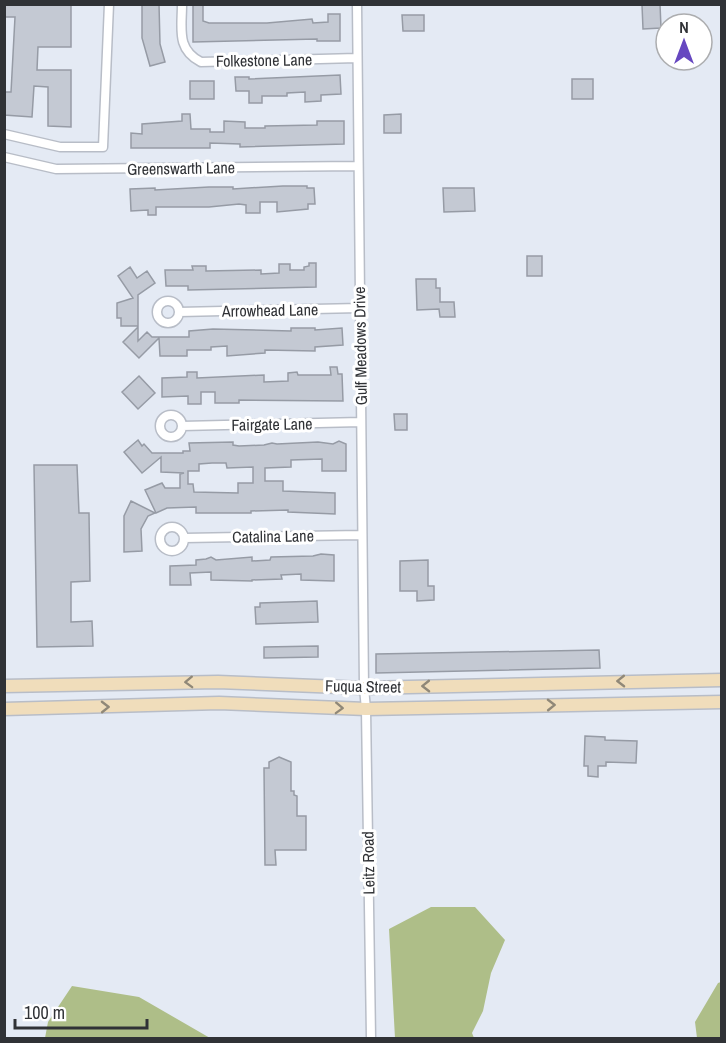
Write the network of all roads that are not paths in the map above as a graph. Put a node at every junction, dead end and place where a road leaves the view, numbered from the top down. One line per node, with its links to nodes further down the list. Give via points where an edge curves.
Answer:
1 (109, 4): 5 (street, via 103,147 60,147)
2 (182, 4): 4 (street, Folkestone Lane, via 182,41 189,55 201,62)
3 (357, 4): 4 (street, Gulf Meadows Drive)
4 (357, 58): 7 (street, Gulf Meadows Drive)
5 (4, 134)
6 (4, 157): 7 (street, Greenswarth Lane, via 56,169)
7 (358, 166): 8 (street, Gulf Meadows Drive)
8 (360, 308): 9 (street, Arrowhead Lane); 10 (street, Gulf Meadows Drive)
9 (179, 312)
10 (361, 422): 11 (street, Fairgate Lane); 12 (street, Gulf Meadows Drive)
11 (182, 426)
12 (361, 535): 13 (street, Catalina Lane); 20 (street, Gulf Meadows Drive)
13 (184, 538)
14 (722, 680): 15 (main road, Fuqua Street)
15 (649, 681): 17 (main road, Fuqua Street, one-way to 17); 23 (main road)
16 (218, 682): 19 (main road, Fuqua Street, one-way to 19); 20 (main road, Fuqua Street); 22 (main road)
17 (510, 684): 20 (main road, Fuqua Street, one-way to 20); 24 (main road)
18 (4, 686): 19 (main road, Fuqua Street)
19 (70, 686): 25 (main road)
20 (364, 688): 27 (street, Leitz Road)
21 (722, 702): 23 (main road, Fuqua Street)
22 (219, 703): 25 (main road, Fuqua Street, one-way to 22); 27 (main road, Fuqua Street, one-way to 27)
23 (653, 703): 24 (main road, Fuqua Street, one-way to 23)
24 (510, 706): 27 (main road, Fuqua Street)
25 (70, 707): 26 (main road, Fuqua Street)
26 (4, 709)
27 (366, 709): 28 (street, Leitz Road)
28 (371, 1038)

